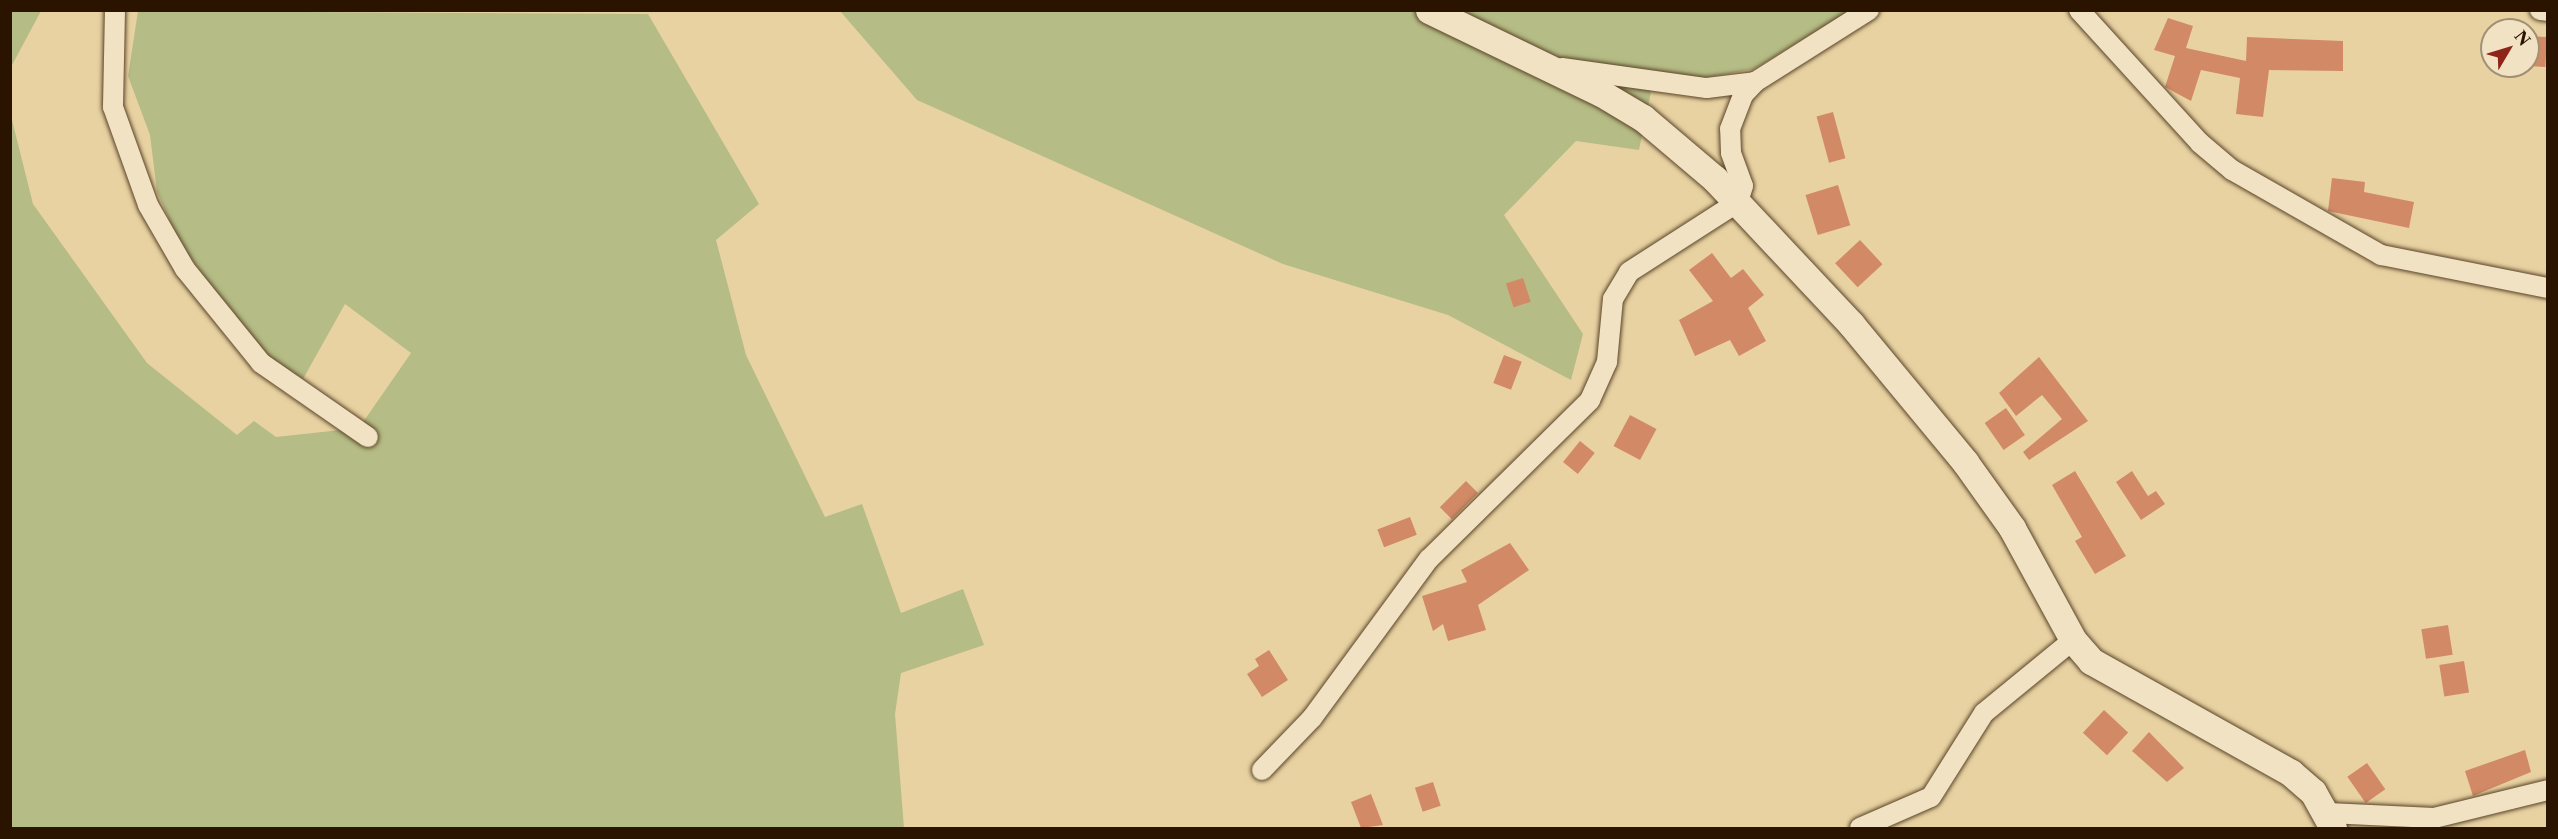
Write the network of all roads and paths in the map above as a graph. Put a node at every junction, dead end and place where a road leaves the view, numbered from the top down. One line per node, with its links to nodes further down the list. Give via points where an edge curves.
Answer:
1 (115, 10): 11 (street, via 113,107 148,205 185,269 261,363)
2 (1429, 10): 7 (street)
3 (2079, 10): 10 (street, via 2200,143 2232,170 2381,255)
4 (2540, 10): 5 (street)
5 (2547, 11)
6 (1859, 13): 8 (street)
7 (1554, 67): 8 (street, via 1707,88); 9 (street, via 1643,118)
8 (1755, 82): 9 (street, via 1739,102 1730,129 1731,153 1743,186)
9 (1738, 202): 12 (street, via 1851,324 1965,462 2012,528); 13 (street, via 1629,272 1613,299 1607,362 1590,400 1429,559 1312,718)
10 (2547, 288)
11 (368, 437)
12 (2073, 640): 15 (street, via 2110,673 2291,773); 16 (street, via 1984,713 1931,797)
13 (1262, 770)
14 (2547, 790): 15 (street, via 2434,818)
15 (2331, 821)
16 (1860, 828)

